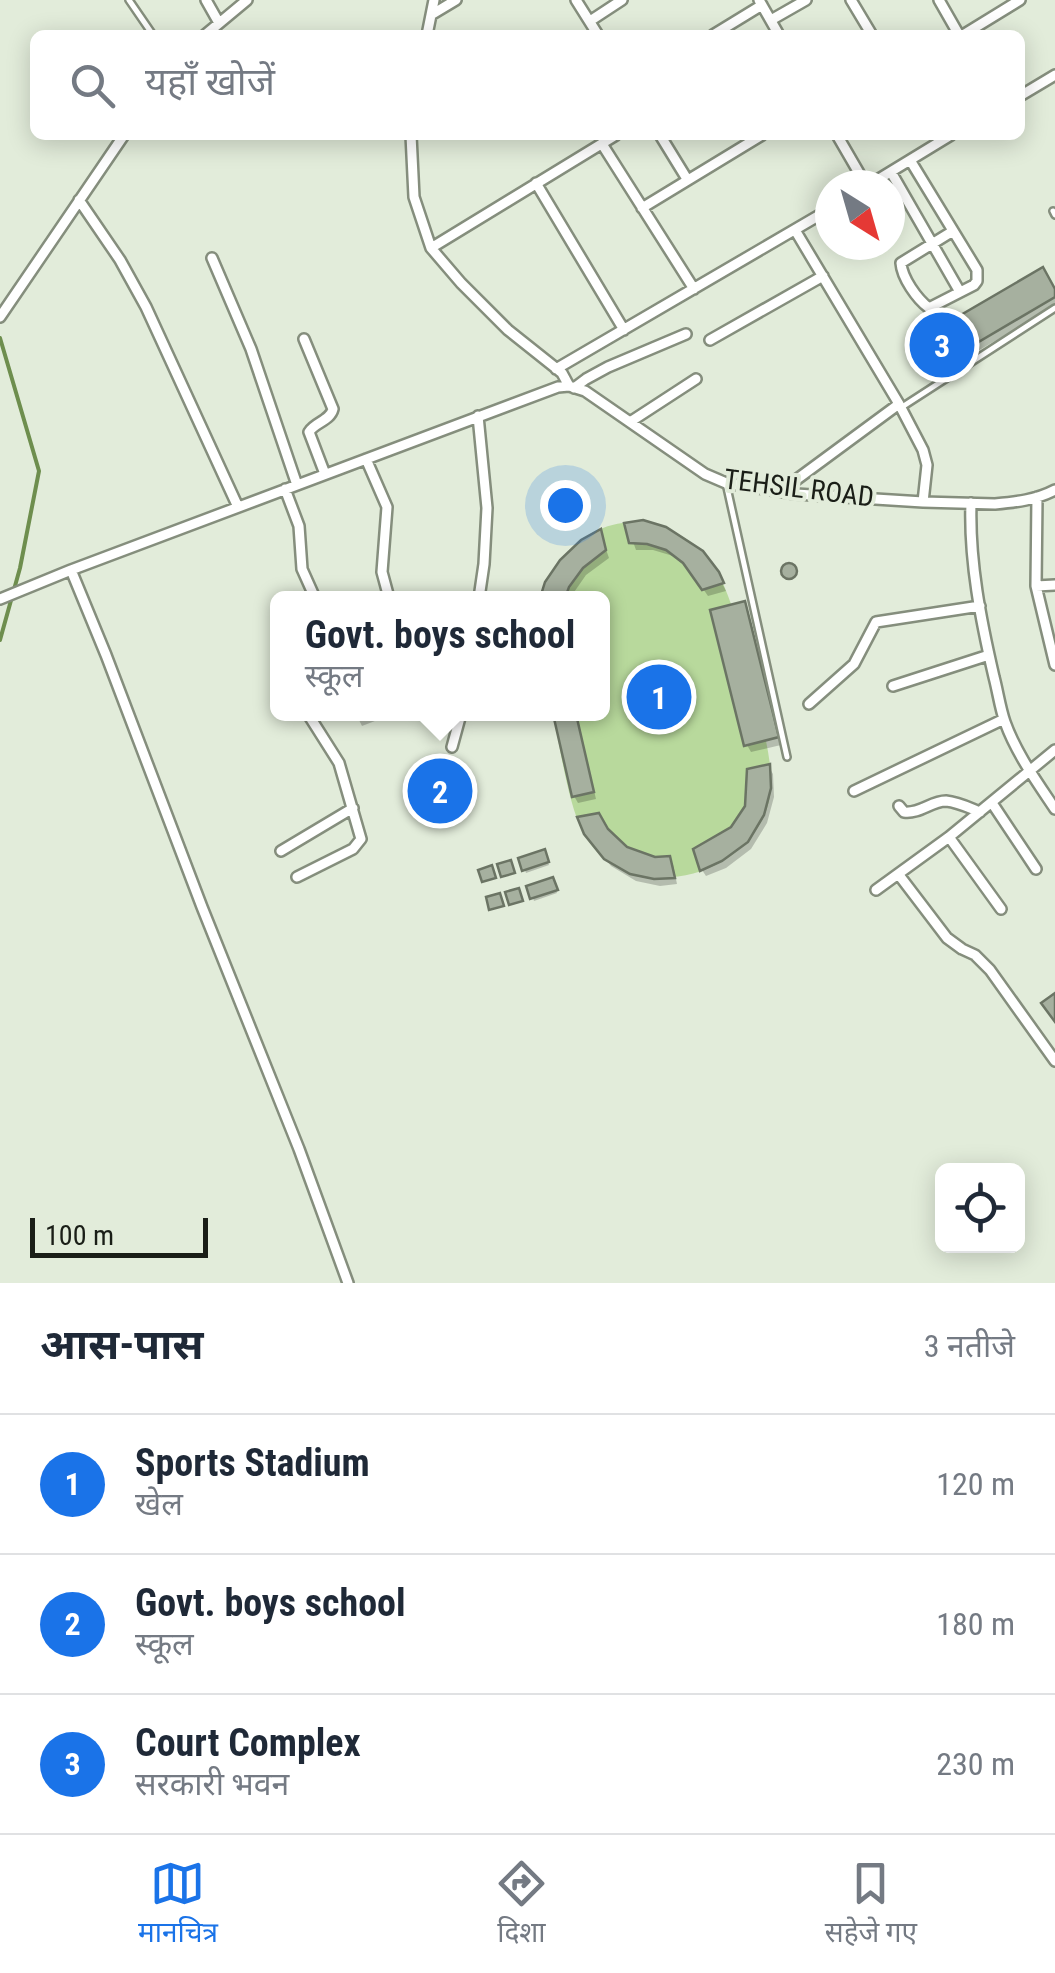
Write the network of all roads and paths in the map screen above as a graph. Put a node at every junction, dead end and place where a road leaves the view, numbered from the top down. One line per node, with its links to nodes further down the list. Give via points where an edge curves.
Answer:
1 (129, 0): 17 (lane)
2 (206, 0): 16 (street)
3 (246, 0): 16 (street)
4 (434, 0): 13 (street)
5 (456, 0): 13 (street)
6 (576, 0): 15 (street)
7 (622, 0): 15 (street)
8 (806, 0): 14 (street)
9 (851, 0): 23 (street)
10 (939, 0): 24 (street)
11 (1020, 0): 25 (street)
12 (761, 3): 14 (street); 21 (street)
13 (431, 15): 19 (street)
14 (771, 20): 22 (street)
15 (590, 21): 20 (street)
16 (219, 22): 18 (street)
17 (150, 30)
18 (210, 30)
19 (429, 30)
20 (595, 30)
21 (720, 30)
22 (776, 30)
23 (869, 30)
24 (958, 30)
25 (969, 30)
26 (1055, 75): 27 (street)
27 (1025, 93)
28 (121, 140): 42 (street)
29 (412, 140): 48 (street, via 414,197)
30 (608, 140): 35 (street)
31 (663, 140): 39 (street)
32 (747, 140): 39 (street)
33 (840, 140): 37 (street)
34 (933, 140): 36 (street)
35 (602, 144): 40 (street); 43 (street)
36 (910, 160): 38 (street); 46 (street)
37 (859, 170)
38 (894, 170)
39 (687, 180): 43 (street)
40 (536, 183): 48 (street); 55 (street)
41 (905, 197): 47 (street)
42 (80, 200): 54 (street); 75 (street, via 146,306)
43 (642, 208): 51 (street)
44 (815, 218): 45 (street)
45 (795, 230): 50 (street); 51 (street)
46 (954, 231): 47 (street); 52 (street, via 978,274)
47 (932, 244): 52 (street); 52 (street, via 904,260 902,271 929,308)
48 (430, 248): 59 (street, via 494,317)
49 (212, 258): 68 (street)
50 (823, 276): 58 (street); 62 (street)
51 (694, 290): 55 (street)
52 (960, 292)
53 (1055, 308): 62 (lane)
54 (0, 317)
55 (624, 330): 59 (street)
56 (686, 334): 61 (street)
57 (304, 338): 66 (street, via 333,409 309,432)
58 (710, 340)
59 (556, 369): 61 (street)
60 (696, 379): 64 (street)
61 (572, 387): 63 (street); 64 (street, TEHSIL ROAD)
62 (900, 406): 70 (street); 73 (street, via 926,457)
63 (478, 416): 65 (street); 81 (street, via 487,508)
64 (630, 422): 67 (street, TEHSIL ROAD)
65 (366, 458): 66 (street); 80 (street, via 387,507 382,572)
66 (325, 474): 68 (street)
67 (726, 483): 70 (street, TEHSIL ROAD); 93 (lane)
68 (296, 485): 69 (street)
69 (285, 489): 75 (street); 79 (street)
70 (781, 491): 73 (street, TEHSIL ROAD)
71 (1054, 491): 72 (street, TEHSIL ROAD)
72 (1037, 497): 74 (street, TEHSIL ROAD); 78 (street)
73 (923, 502): 74 (street, TEHSIL ROAD)
74 (971, 503): 83 (street)
75 (238, 507): 76 (street)
76 (68, 571): 82 (street); 109 (street)
77 (1055, 585): 78 (street)
78 (1036, 586): 85 (street)
79 (312, 591)
80 (387, 591)
81 (480, 591)
82 (0, 599)
83 (980, 606): 84 (street); 87 (street, via 876,622 854,664)
84 (989, 655): 86 (street); 88 (street)
85 (1055, 665)
86 (893, 686)
87 (809, 704)
88 (1004, 719): 94 (street); 95 (street)
89 (313, 721): 98 (street, via 340,763)
90 (459, 721): 91 (street)
91 (452, 747)
92 (1055, 750): 94 (street)
93 (787, 757)
94 (1031, 771): 96 (street); 99 (street)
95 (854, 791)
96 (992, 803): 100 (street); 103 (street)
97 (899, 806): 100 (street, via 912,814 946,801)
98 (352, 808): 102 (street); 105 (street, via 358,845)
99 (1055, 808)
100 (980, 812): 101 (street)
101 (949, 838): 104 (street); 107 (street)
102 (281, 851)
103 (1036, 869)
104 (899, 875): 106 (street); 108 (street, via 947,938 982,960)
105 (297, 877)
106 (876, 890)
107 (1001, 908)
108 (1053, 1053)
109 (348, 1283)

